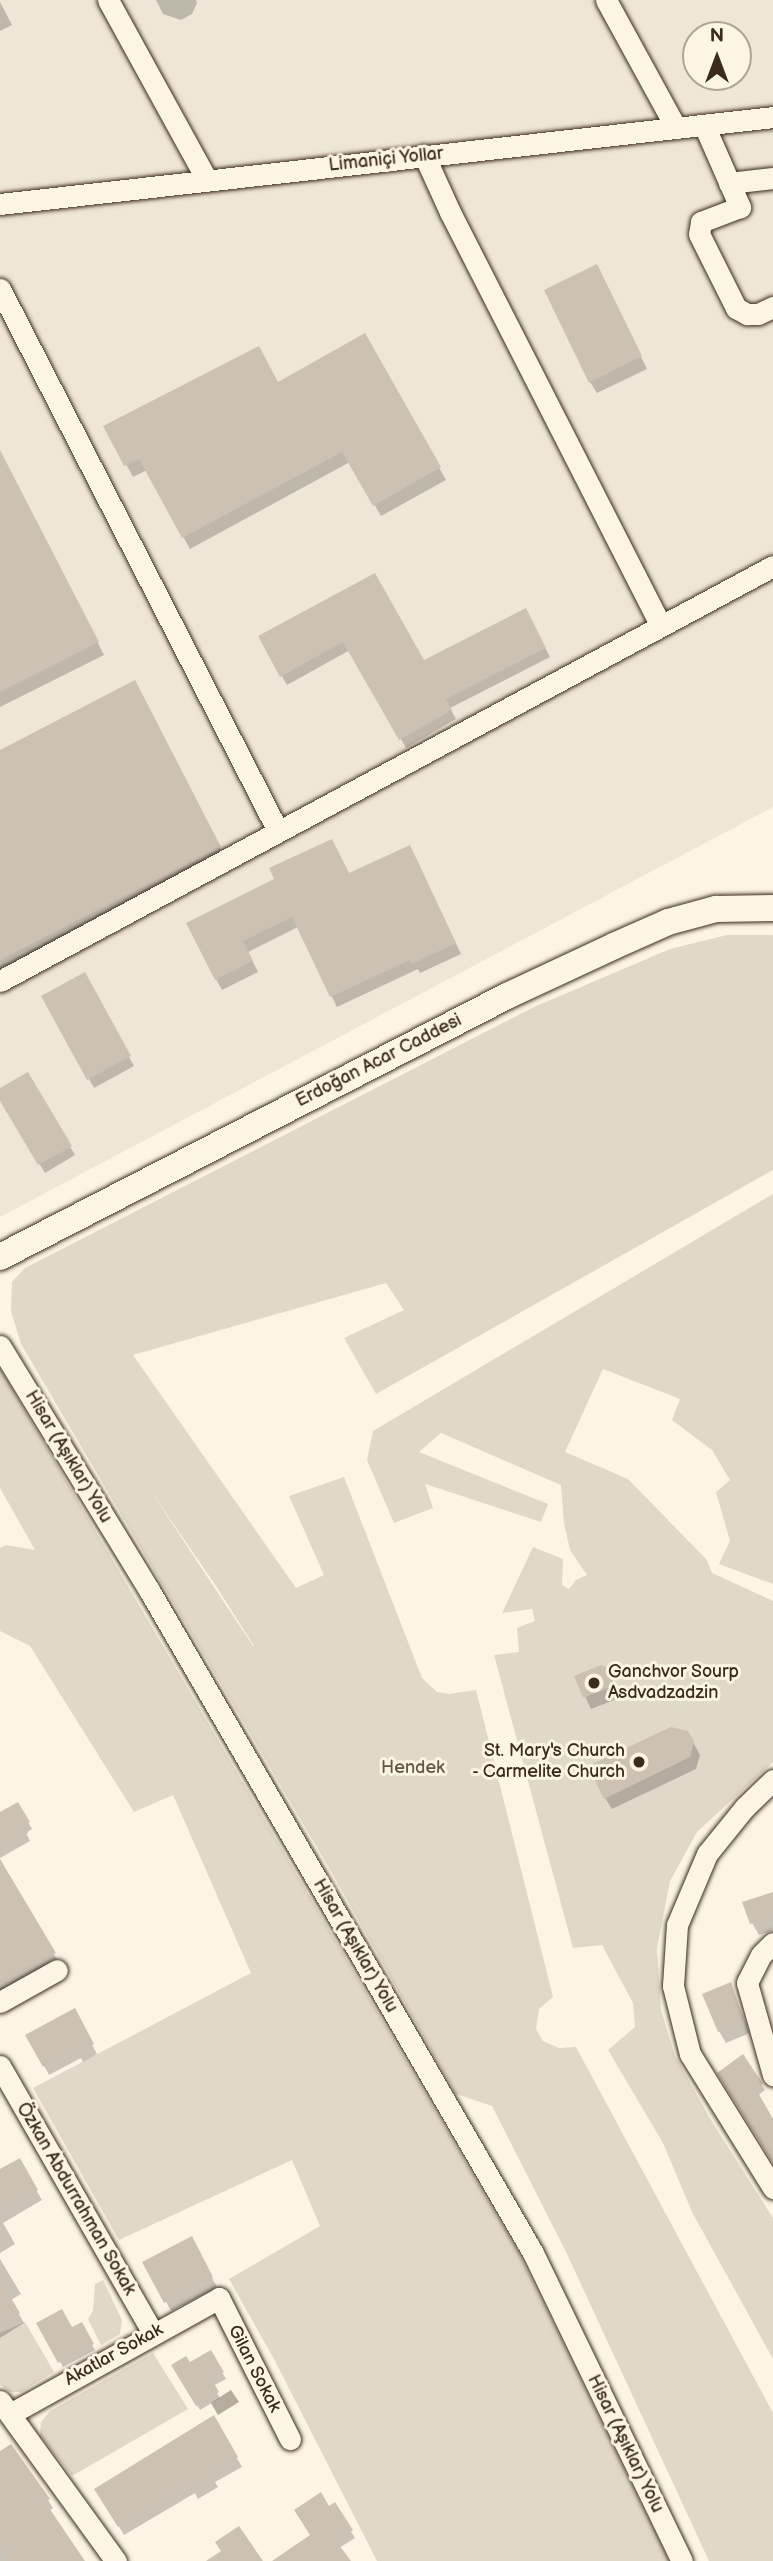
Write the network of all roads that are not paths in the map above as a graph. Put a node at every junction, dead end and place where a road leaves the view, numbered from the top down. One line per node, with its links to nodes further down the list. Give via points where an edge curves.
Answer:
1 (108, 0): 8 (street)
2 (606, 0): 5 (street)
3 (773, 117): 4 (street, Limaniçi Yollar)
4 (704, 125): 5 (street, Limaniçi Yollar); 9 (street)
5 (676, 128): 6 (street, Limaniçi Yollar)
6 (424, 156): 8 (street, Limaniçi Yollar); 14 (street)
7 (773, 178): 9 (street)
8 (207, 180): 10 (street, Limaniçi Yollar)
9 (729, 183): 12 (street, via 740,207 701,222 699,234 736,308 758,314)
10 (0, 204)
11 (0, 289): 15 (street)
12 (773, 307)
13 (773, 566): 14 (street)
14 (660, 625): 15 (street)
15 (278, 831): 17 (street)
16 (773, 908): 18 (main road, Erdoğan Acar Caddesi, via 716,909 668,922 614,946 422,1039)
17 (0, 981)
18 (0, 1257)
19 (0, 1346): 32 (street, Hisar (Aşıklar) Yolu, via 149,1590 533,2253)
20 (773, 1780): 26 (street, via 707,1854 677,1925 673,1986 690,2054)
21 (773, 1943): 25 (street, via 761,1955 747,1983)
22 (57, 1969): 23 (street)
23 (0, 2002)
24 (0, 2066): 28 (street, Özkan Abdurrahman Sokak)
25 (773, 2075)
26 (773, 2188)
27 (219, 2298): 28 (street, Akatlar Sokak); 30 (street, Gilan Sokak)
28 (153, 2333): 29 (street, Akatlar Sokak)
29 (5, 2407): 31 (street)
30 (290, 2440)
31 (116, 2561)
32 (682, 2561)

